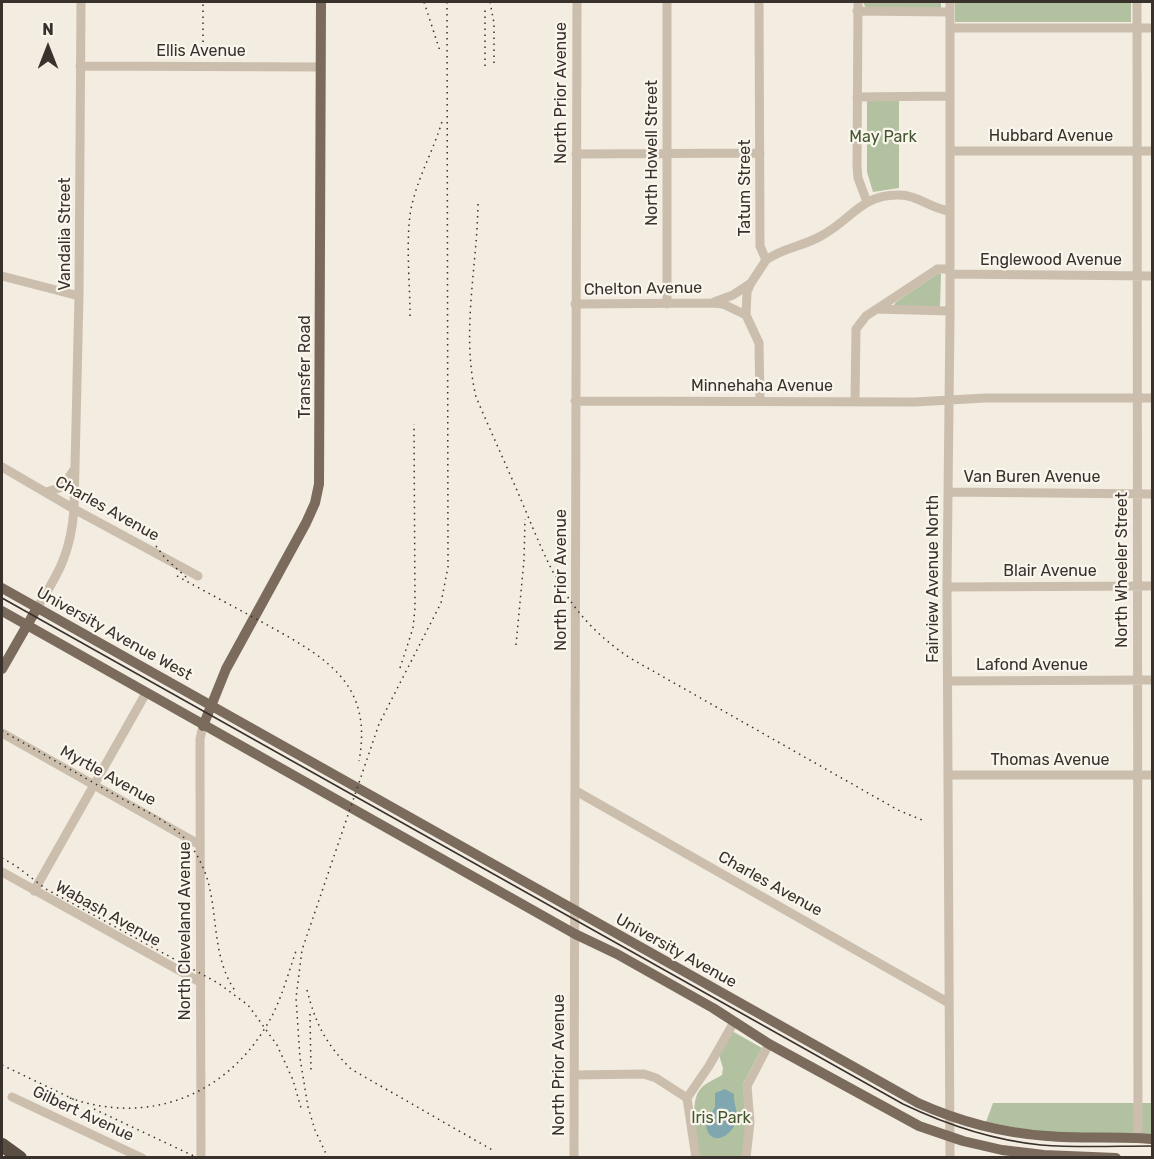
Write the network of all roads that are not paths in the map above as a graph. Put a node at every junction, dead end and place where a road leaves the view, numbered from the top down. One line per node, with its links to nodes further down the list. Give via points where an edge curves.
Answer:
1 (81, 2): 12 (street, Vandalia Street)
2 (321, 2): 13 (main road, Transfer Road)
3 (577, 2): 21 (street, North Prior Avenue)
4 (667, 2): 19 (street, North Howell Street)
5 (759, 2): 20 (street, Tatum Street)
6 (1137, 2): 10 (street, North Wheeler Street)
7 (857, 6): 8 (street); 15 (street)
8 (950, 7): 9 (street, Fairview Avenue North)
9 (950, 28): 10 (street); 14 (street, Fairview Avenue North)
10 (1137, 28): 11 (street); 17 (street, North Wheeler Street)
11 (1152, 28)
12 (80, 66): 13 (street, Ellis Avenue); 30 (street, Vandalia Street)
13 (321, 67): 63 (main road, Transfer Road, via 317,495 306,523 226,669)
14 (950, 96): 15 (street); 16 (street, Fairview Avenue North)
15 (857, 97): 22 (street, via 858,178)
16 (950, 151): 17 (street, Hubbard Avenue); 23 (street, Fairview Avenue North)
17 (1137, 151): 18 (street, Hubbard Avenue); 26 (street, North Wheeler Street)
18 (1152, 151)
19 (668, 153): 20 (street); 21 (street); 33 (street, North Howell Street)
20 (759, 153): 24 (street, Tatum Street, via 760,246)
21 (576, 154): 32 (street, North Prior Avenue)
22 (867, 202): 23 (street, via 900,194); 24 (street, via 823,236)
23 (950, 212): 25 (street, Fairview Avenue North)
24 (766, 260): 29 (street)
25 (950, 272): 26 (street, Englewood Avenue); 34 (street, Englewood Avenue, via 933,272); 35 (street, Fairview Avenue North)
26 (1137, 275): 28 (street, Englewood Avenue); 37 (street, North Wheeler Street)
27 (2, 276): 30 (street)
28 (1152, 276)
29 (751, 283): 31 (street, Chelton Avenue); 36 (street)
30 (79, 296): 43 (street, Vandalia Street)
31 (712, 303): 33 (street, Chelton Avenue); 36 (street, Chelton Avenue)
32 (575, 304): 33 (street, Chelton Avenue); 40 (street, North Prior Avenue)
33 (667, 304)
34 (877, 309): 35 (street); 42 (street, Englewood Avenue, via 861,320 856,329)
35 (950, 311): 39 (street, Fairview Avenue North)
36 (747, 315): 41 (street, via 760,350)
37 (1136, 398): 38 (street, Minnehaha Avenue); 39 (street, Minnehaha Avenue); 47 (street, North Wheeler Street)
38 (1152, 398)
39 (949, 400): 42 (street, Minnehaha Avenue); 46 (street, Fairview Avenue North)
40 (575, 401): 41 (street, Minnehaha Avenue); 70 (street, North Prior Avenue)
41 (760, 401): 42 (street, Minnehaha Avenue)
42 (855, 401)
43 (75, 466): 45 (street, via 63,487); 49 (street, Vandalia Street)
44 (2, 467): 45 (street, Charles Avenue)
45 (46, 492): 49 (street, Charles Avenue)
46 (948, 492): 47 (street, Van Buren Avenue); 53 (street, Fairview Avenue North)
47 (1138, 494): 48 (street, Van Buren Avenue); 51 (street, North Wheeler Street)
48 (1152, 494)
49 (74, 509): 50 (street, Charles Avenue); 55 (street, Vandalia Street, via 73,528 62,565)
50 (198, 576)
51 (1138, 586): 52 (street, Blair Avenue); 53 (street, Blair Avenue); 59 (street, North Wheeler Street)
52 (1152, 586)
53 (947, 587): 61 (street, Fairview Avenue North)
54 (2, 588): 55 (main road, University Avenue West)
55 (36, 608): 57 (main road, Vandalia Street); 63 (main road, University Avenue West)
56 (2, 611): 57 (main road)
57 (27, 626): 58 (main road, Vandalia Street); 62 (main road)
58 (2, 669)
59 (1138, 680): 60 (street, Lafond Avenue); 61 (street, Lafond Avenue); 67 (street, North Wheeler Street)
60 (1152, 680)
61 (948, 681): 66 (street, Fairview Avenue North)
62 (146, 693): 64 (main road); 69 (street)
63 (211, 706): 64 (main road, North Cleveland Avenue); 74 (main road, University Avenue)
64 (203, 726): 71 (street, North Cleveland Avenue); 75 (main road, University Avenue)
65 (2, 733): 69 (street, Myrtle Avenue)
66 (948, 775): 67 (street, Thomas Avenue); 77 (street, Fairview Avenue North)
67 (1137, 775): 68 (street, Thomas Avenue); 85 (street, North Wheeler Street)
68 (1152, 775)
69 (94, 785): 71 (street, Myrtle Avenue); 73 (street)
70 (576, 791): 74 (street, North Prior Avenue); 77 (street, Charles Avenue)
71 (200, 845): 76 (street, North Cleveland Avenue)
72 (2, 872): 73 (street, Wabash Avenue)
73 (34, 891): 76 (street, Wabash Avenue)
74 (576, 911): 75 (street, North Prior Avenue); 83 (main road, University Avenue, via 892,1089)
75 (575, 934): 78 (main road, University Avenue); 80 (street, North Prior Avenue)
76 (200, 982): 91 (street, North Cleveland Avenue)
77 (949, 1003): 83 (street, Fairview Avenue North)
78 (734, 1022): 79 (main road, University Avenue); 82 (street)
79 (769, 1044): 84 (main road, University Avenue, via 900,1117); 94 (street, via 747,1086)
80 (574, 1075): 82 (street, via 644,1074); 92 (street, North Prior Avenue)
81 (12, 1097): 90 (street, Gilbert Avenue)
82 (687, 1098): 93 (street)
83 (951, 1115): 84 (street, Fairview Avenue North); 85 (main road, University Avenue, via 1026,1134)
84 (950, 1137): 88 (main road, University Avenue); 95 (street, Fairview Avenue North)
85 (1138, 1138): 86 (main road, University Avenue)
86 (1152, 1139)
87 (2, 1145): 89 (highway)
88 (1044, 1156): 96 (main road, University Avenue)
89 (20, 1158)
90 (142, 1158)
91 (201, 1158)
92 (574, 1158)
93 (696, 1158)
94 (747, 1158)
95 (950, 1158)
96 (1116, 1158)

